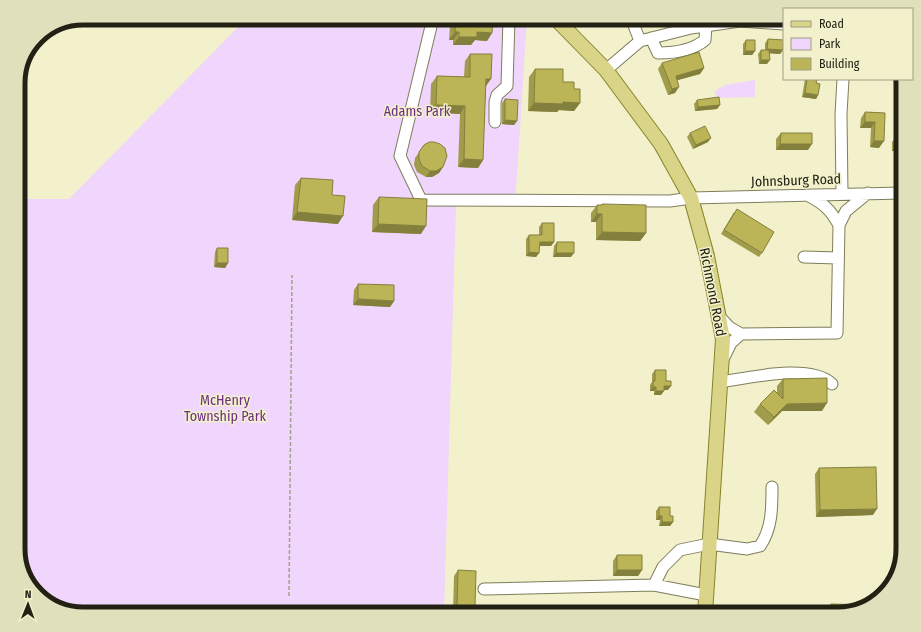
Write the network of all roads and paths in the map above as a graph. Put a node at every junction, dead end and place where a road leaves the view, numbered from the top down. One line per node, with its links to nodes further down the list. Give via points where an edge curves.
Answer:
1 (431, 25): 16 (street, Johnsburg Road, via 400,156 421,200 670,201)
2 (509, 25): 11 (street, via 507,86 497,96)
3 (562, 25): 9 (main road, Richmond Road)
4 (634, 25): 8 (street)
5 (711, 25): 6 (street)
6 (706, 26): 7 (street); 7 (street, via 705,40 698,46 666,53 658,54)
7 (651, 38): 8 (street)
8 (640, 41): 9 (street)
9 (606, 70): 16 (main road, Richmond Road, via 661,144)
10 (843, 80): 14 (street)
11 (495, 122)
12 (868, 193): 13 (street, Johnsburg Road); 14 (street, Johnsburg Road); 17 (street, via 846,211)
13 (896, 193)
14 (842, 194): 15 (street, Johnsburg Road)
15 (806, 195): 16 (street, Johnsburg Road); 17 (street, via 822,203 832,212)
16 (691, 198): 21 (main road, Richmond Road, via 707,256)
17 (839, 225): 19 (street)
18 (804, 257): 19 (street)
19 (838, 258): 22 (street, via 837,333)
20 (292, 275): 31 (path)
21 (718, 316): 22 (street); 23 (main road, Richmond Road, via 723,339)
22 (741, 334): 23 (street, via 730,343)
23 (721, 364): 24 (main road, Richmond Road)
24 (720, 382): 25 (street, via 777,373 817,376); 27 (main road, Richmond Road)
25 (832, 384)
26 (772, 487): 27 (street, via 772,512 765,538 760,546 747,549)
27 (709, 544): 28 (street, via 680,550 663,566); 30 (main road, Richmond Road)
28 (654, 585): 29 (street); 30 (street)
29 (484, 589)
30 (706, 595): 32 (main road, Richmond Road)
31 (289, 596)
32 (705, 607)

